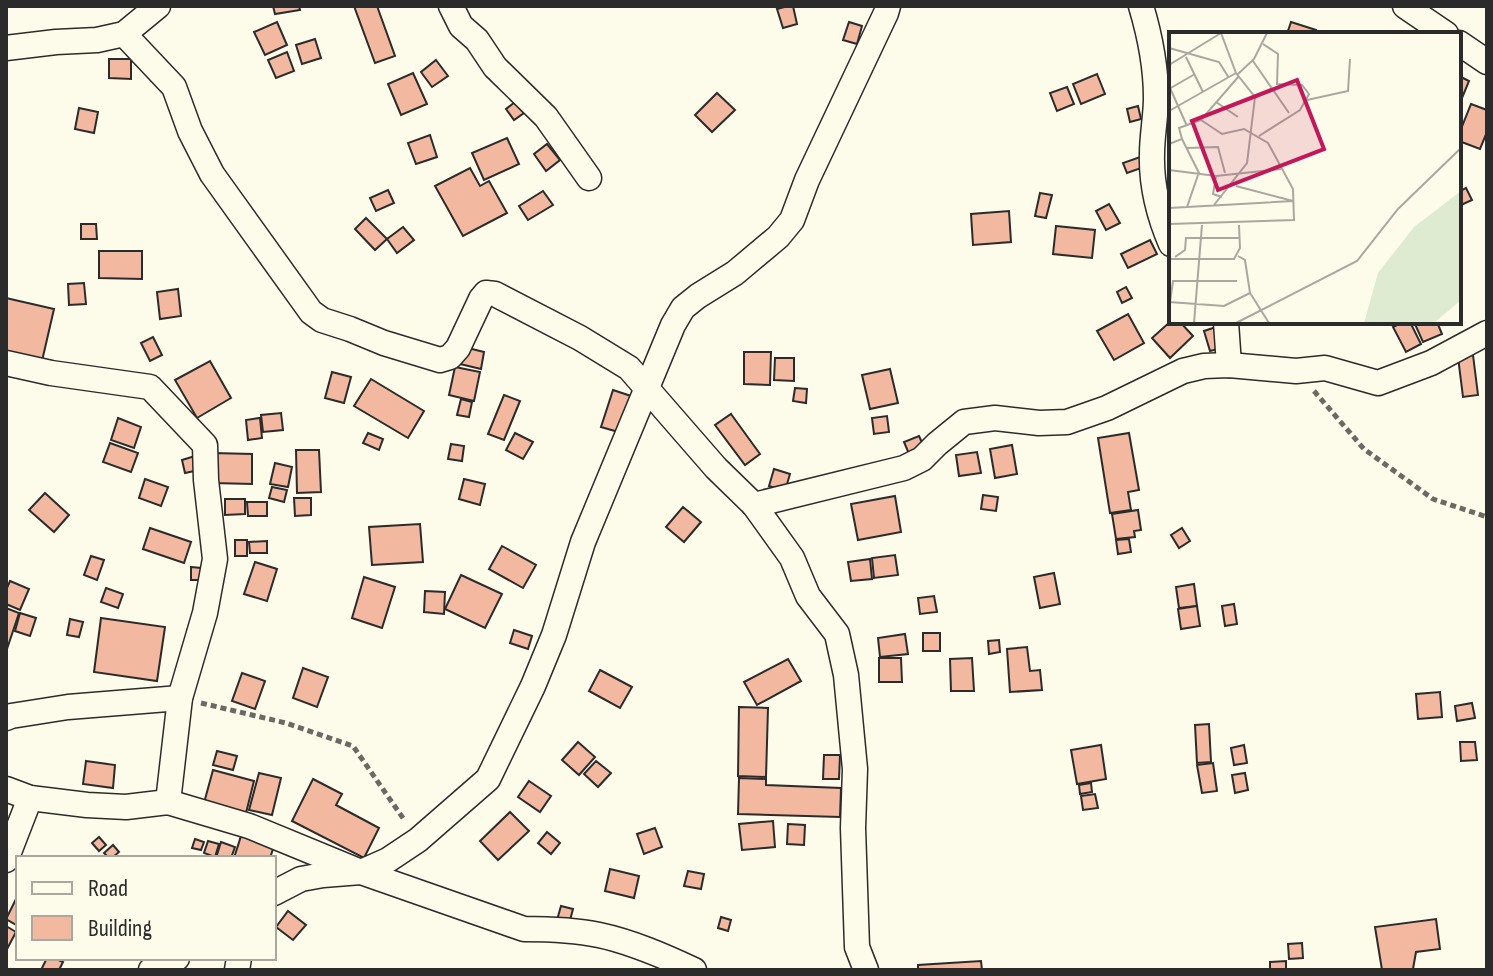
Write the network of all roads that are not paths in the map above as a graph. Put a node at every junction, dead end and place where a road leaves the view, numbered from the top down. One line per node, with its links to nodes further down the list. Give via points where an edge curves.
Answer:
1 (158, 6): 7 (street)
2 (451, 6): 11 (street, via 461,26 546,117)
3 (888, 6): 17 (street, via 792,220 746,265 683,308)
4 (1141, 6): 12 (street, via 1154,56 1154,179)
5 (1405, 6): 6 (street)
6 (1443, 32)
7 (124, 34): 9 (street); 17 (street, via 174,87 212,174 322,320 440,360 458,348 481,299 495,294 602,350)
8 (1461, 44): 10 (street)
9 (6, 48)
10 (1487, 62)
11 (589, 178)
12 (1169, 239)
13 (1226, 324): 16 (street)
14 (1487, 333): 16 (street, via 1378,383 1325,368)
15 (6, 363): 19 (street, via 150,387 205,445 215,559)
16 (1229, 365): 18 (street, via 1183,371 1067,422 964,422 904,468)
17 (648, 388): 18 (street); 25 (street, via 583,542 544,661 488,779 418,840)
18 (754, 505): 30 (street, via 837,634 855,769 857,947)
19 (180, 698): 20 (street); 23 (street)
20 (6, 718)
21 (6, 789): 22 (street)
22 (30, 798): 23 (street, via 126,807); 24 (street)
23 (168, 802): 25 (street, via 249,826)
24 (6, 860)
25 (361, 872): 26 (street, via 301,879); 29 (street, via 524,929 601,935)
26 (276, 892)
27 (173, 960): 28 (street)
28 (151, 970)
29 (694, 970)
30 (866, 970)

